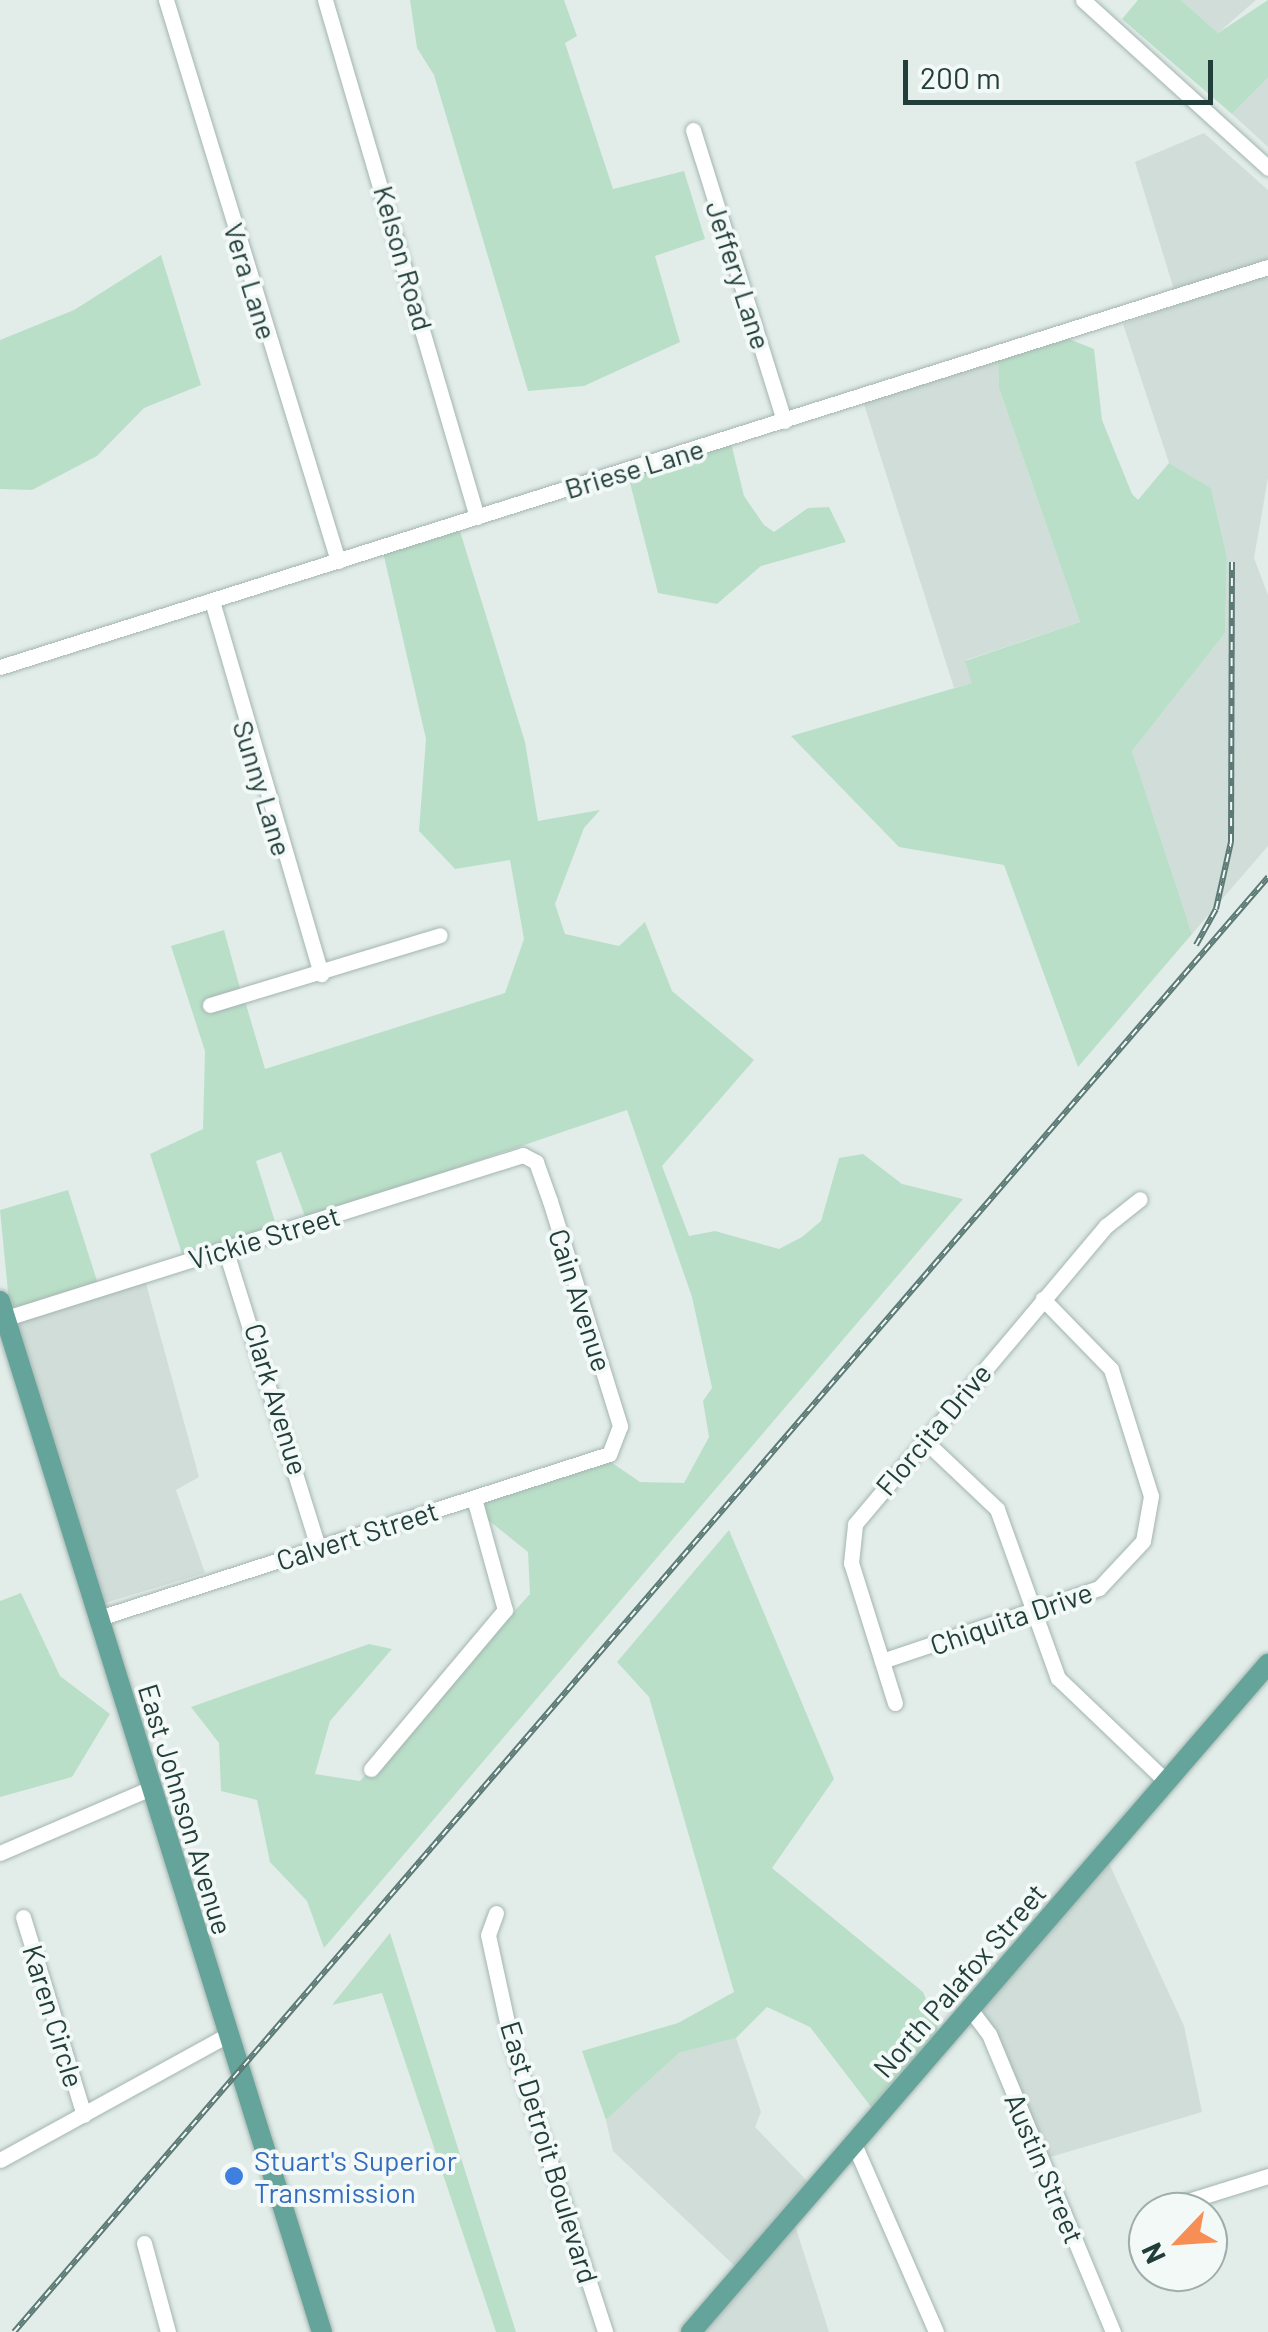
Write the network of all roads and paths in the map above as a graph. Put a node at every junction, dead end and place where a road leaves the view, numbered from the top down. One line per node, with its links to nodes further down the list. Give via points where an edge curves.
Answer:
1 (166, 0): 9 (street, Vera Lane)
2 (325, 0): 8 (street, Kelson Road)
3 (1083, 0): 5 (street)
4 (693, 130): 7 (street, Jeffery Lane)
5 (1268, 168)
6 (1268, 267): 7 (street, Briese Lane)
7 (784, 421): 8 (street, Briese Lane)
8 (477, 517): 9 (street, Briese Lane)
9 (338, 561): 10 (street, Briese Lane)
10 (212, 601): 11 (street, Briese Lane); 13 (street, Sunny Lane)
11 (0, 668)
12 (440, 935): 13 (street)
13 (321, 974): 14 (street)
14 (210, 1005)
15 (528, 1156): 17 (street, Vickie Street); 21 (street, Cain Avenue, via 611,1394 620,1426)
16 (1140, 1199): 18 (street, Florcita Drive)
17 (227, 1255): 19 (street, Vickie Street); 23 (street, Clark Avenue)
18 (1043, 1300): 20 (street, Florcita Drive); 24 (street, Chiquita Drive, via 1106,1357 1152,1511 1136,1555 1114,1578)
19 (2, 1313): 25 (main road, East Johnson Avenue)
20 (923, 1439): 24 (street, via 997,1510); 26 (street, Florcita Drive, via 851,1536)
21 (614, 1448): 22 (street, Calvert Street)
22 (474, 1498): 23 (street, Calvert Street); 29 (street, via 505,1610)
23 (318, 1548): 25 (street, Calvert Street)
24 (1031, 1616): 26 (street, Chiquita Drive); 30 (street, via 1072,1695)
25 (99, 1618): 31 (main road, East Johnson Avenue)
26 (882, 1661): 28 (street, Florcita Drive)
27 (1268, 1664): 30 (main road, North Palafox Street)
28 (895, 1703)
29 (372, 1768)
30 (1167, 1782): 35 (main road, North Palafox Street)
31 (151, 1788): 32 (street); 36 (main road, East Johnson Avenue)
32 (0, 1853)
33 (496, 1913): 45 (street, East Detroit Boulevard, via 488,1935 512,2045)
34 (23, 1917): 37 (street, Karen Circle)
35 (970, 2009): 38 (main road, North Palafox Street); 48 (street, Austin Street, via 989,2034)
36 (227, 2035): 37 (street); 43 (main road, East Johnson Avenue)
37 (84, 2115): 39 (street)
38 (854, 2144): 46 (main road, North Palafox Street); 47 (street)
39 (0, 2160)
40 (1268, 2176): 41 (street)
41 (1217, 2192)
42 (144, 2244): 44 (street)
43 (319, 2331)
44 (168, 2332)
45 (606, 2332)
46 (692, 2332)
47 (936, 2332)
48 (1113, 2332)

